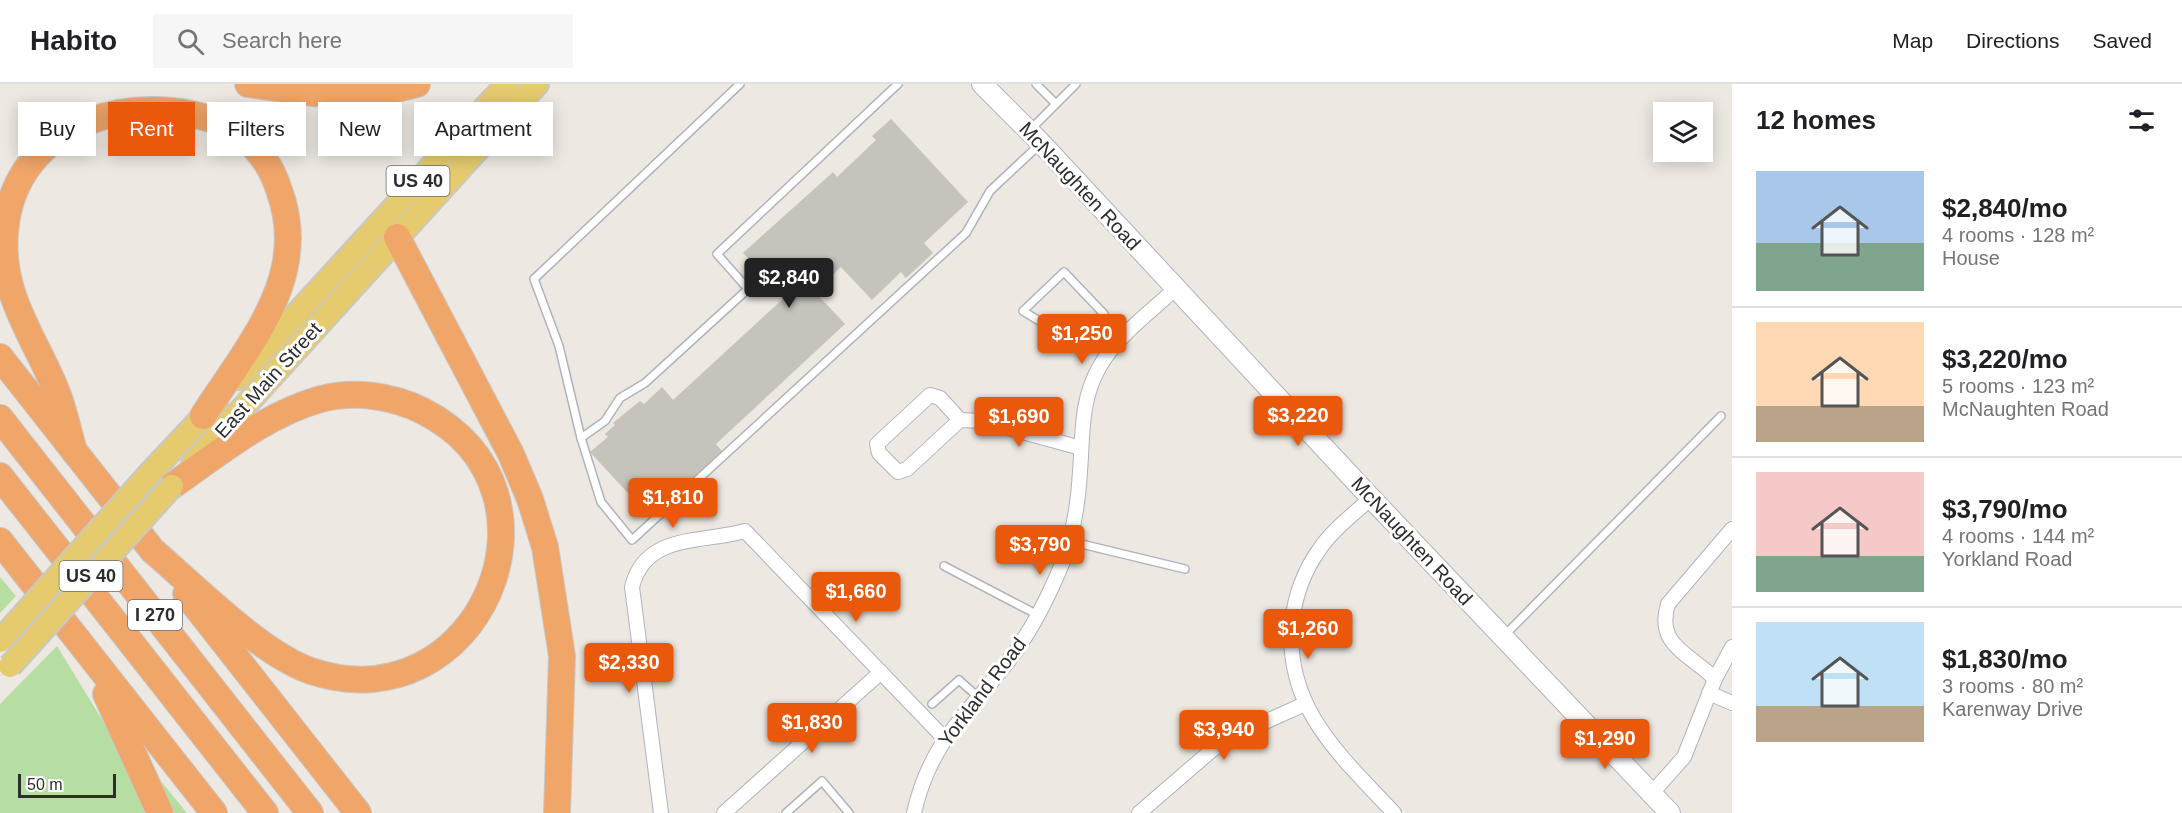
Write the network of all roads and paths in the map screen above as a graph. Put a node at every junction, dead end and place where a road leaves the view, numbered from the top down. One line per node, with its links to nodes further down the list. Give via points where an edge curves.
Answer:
1 (248, 84): 2 (highway, via 312,93 374,95)
2 (417, 84)
3 (507, 84): 17 (main road, East Main Street / US 40)
4 (537, 84): 12 (main road, East Main Street / US 40)
5 (740, 84): 21 (lane, via 534,279 559,346)
6 (897, 84): 21 (lane, via 717,254 748,288 645,383 620,398 605,421)
7 (982, 84): 11 (street, McNaughten Road)
8 (1036, 84): 10 (lane)
9 (1076, 84): 10 (lane)
10 (1055, 103): 11 (lane)
11 (1035, 137): 13 (street, McNaughten Road); 21 (lane, via 990,192 966,233 632,540 601,501)
12 (397, 237): 25 (main road, East Main Street / US 40); 55 (highway, via 511,454 545,548 562,656)
13 (1176, 288): 15 (street, Yorkland Road); 26 (street, McNaughten Road)
14 (1091, 330): 14 (lane, via 1077,344 1023,312 1064,272 1104,314); 15 (lane)
15 (1113, 348): 22 (street, Yorkland Road, via 1099,368 1085,401)
16 (0, 357): 23 (highway)
17 (203, 416): 23 (highway, via 261,324 280,286 288,244 282,197 262,154 215,115 160,98 114,101 72,118 36,151 11,196 5,233 7,278 28,334 56,390); 25 (main road, East Main Street / US 40)
18 (1721, 416): 36 (lane)
19 (0, 418): 53 (highway, I 270)
20 (960, 420): 20 (street, via 903,472 893,469 877,449 880,440 930,395 940,398); 22 (street, via 982,421)
21 (581, 438)
22 (1082, 448): 29 (street, Yorkland Road)
23 (74, 451): 30 (highway)
24 (0, 476): 52 (highway, I 270)
25 (162, 479): 30 (highway, via 293,408 323,398 366,396 395,400 445,425 483,466 500,517 501,552 498,570 475,620 436,658 383,677 341,677 312,671 280,657); 37 (main road, East Main Street / US 40, bridge); 40 (main road, East Main Street / US 40, bridge)
26 (1371, 498): 36 (street, McNaughten Road); 47 (street, via 1319,548 1305,573 1294,608 1291,639 1293,675)
27 (1732, 529): 42 (street, via 1668,604 1664,618 1674,645)
28 (0, 541): 34 (highway)
29 (1069, 541): 33 (lane); 35 (street, Yorkland Road)
30 (152, 550): 54 (highway)
31 (0, 553): 34 (highway)
32 (944, 566): 35 (lane)
33 (1185, 569)
34 (33, 584): 38 (highway)
35 (1038, 615): 44 (street, Yorkland Road, via 1003,668)
36 (1503, 637): 49 (street, McNaughten Road)
37 (0, 641)
38 (77, 641): 50 (highway, via 117,715); 51 (highway)
39 (1732, 647): 42 (street)
40 (5, 671)
41 (881, 672): 48 (street); 56 (street, via 745,531 663,546 634,577 632,597); 57 (street)
42 (1715, 679): 43 (street)
43 (1709, 693): 45 (street); 49 (street, via 1684,757)
44 (978, 697): 46 (lane, via 959,680); 48 (street, Yorkland Road)
45 (1732, 703)
46 (932, 704)
47 (1305, 704): 61 (street, via 1240,732 1212,750); 62 (street, via 1325,737)
48 (944, 738): 60 (street, Yorkland Road, via 925,773)
49 (1652, 793): 63 (street, McNaughten Road)
50 (160, 813)
51 (214, 813)
52 (265, 813)
53 (310, 813)
54 (358, 813)
55 (557, 813)
56 (662, 813)
57 (724, 813)
58 (786, 813): 59 (lane, via 822,781)
59 (849, 813)
60 (914, 813)
61 (1139, 813)
62 (1394, 813)
63 (1670, 813)

